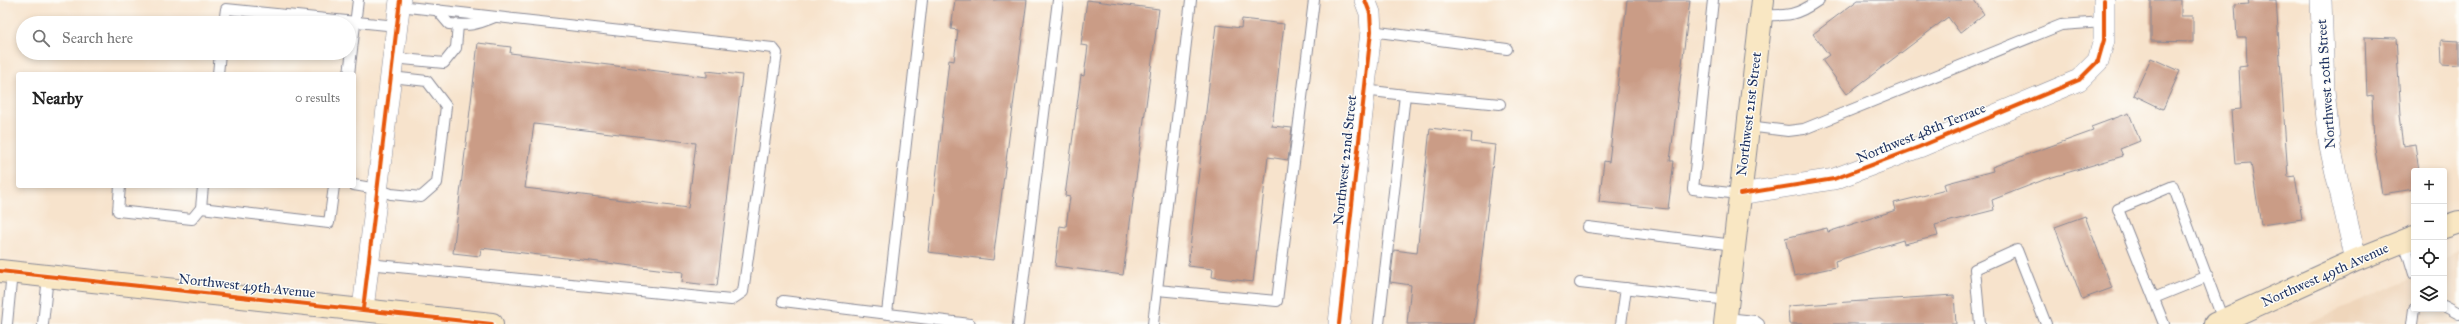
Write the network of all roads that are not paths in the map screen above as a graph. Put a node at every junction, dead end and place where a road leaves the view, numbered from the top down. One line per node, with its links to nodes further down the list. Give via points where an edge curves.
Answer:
1 (358, 0): 18 (lane)
2 (922, 0): 58 (lane)
3 (1058, 0): 66 (lane)
4 (1191, 0): 52 (lane)
5 (1314, 0): 52 (lane, via 1277,301)
6 (1365, 0): 21 (street, Northwest 22nd Street, via 1370,13)
7 (1713, 0): 37 (lane, via 1693,189)
8 (1819, 0): 12 (lane, via 1803,11 1789,16)
9 (2104, 0): 19 (street)
10 (2321, 0): 45 (street, Northwest 20th Street, via 2324,90 2330,147)
11 (226, 4): 15 (lane); 16 (lane)
12 (1762, 7): 31 (street, Northwest 21st Street)
13 (437, 10): 14 (lane); 17 (lane); 20 (lane, via 449,24)
14 (399, 11): 18 (lane); 25 (street)
15 (225, 16)
16 (313, 16)
17 (495, 17): 20 (lane, via 473,26); 46 (lane, via 773,48 777,53 743,292 731,300)
18 (356, 22)
19 (2104, 22): 31 (lane, via 2061,25 1804,129); 37 (street, Northwest 48th Terrace, via 2104,40 2098,61 2079,80 1834,179)
20 (458, 25): 25 (lane, via 456,48 444,63)
21 (1371, 31): 22 (lane); 28 (street, Northwest 22nd Street)
22 (1507, 48)
23 (219, 60): 26 (lane)
24 (351, 60): 27 (lane)
25 (392, 68): 36 (street); 36 (lane, via 427,81 446,106 436,183 421,197 391,194)
26 (218, 72)
27 (349, 72)
28 (1364, 90): 29 (lane); 68 (street, Northwest 22nd Street)
29 (1406, 95): 30 (lane); 69 (lane)
30 (1500, 104)
31 (1748, 126): 37 (street, Northwest 21st Street)
32 (356, 185): 36 (lane)
33 (120, 188): 38 (lane, via 118,210 192,219)
34 (203, 188): 38 (lane)
35 (334, 188): 38 (lane, via 329,223)
36 (377, 189): 46 (street)
37 (1740, 194): 43 (street, Northwest 21st Street)
38 (200, 208)
39 (2459, 222): 40 (street)
40 (2447, 226)
41 (1588, 227): 43 (lane)
42 (2409, 239): 44 (lane); 45 (street, Northwest 49th Avenue)
43 (1734, 246): 59 (street, Northwest 21st Street)
44 (2411, 253)
45 (2356, 260): 61 (street, Northwest 49th Avenue)
46 (368, 264): 56 (street)
47 (6, 272): 48 (street, Northwest 49th Avenue); 62 (lane)
48 (48, 276): 56 (street, Northwest 49th Avenue); 63 (lane)
49 (2208, 276): 53 (lane); 53 (lane, via 2173,186 2118,209); 61 (lane)
50 (1580, 282): 51 (lane)
51 (1626, 288): 59 (lane); 70 (lane)
52 (1157, 290): 67 (lane)
53 (2154, 298): 74 (lane)
54 (783, 301): 58 (lane)
55 (2447, 308): 60 (lane)
56 (363, 309): 64 (street, Northwest 49th Avenue)
57 (2414, 312): 75 (lane)
58 (887, 313): 65 (lane)
59 (1726, 314): 71 (lane)
60 (2459, 314)
61 (2219, 322)
62 (7, 324)
63 (43, 324)
64 (492, 324)
65 (970, 324)
66 (1018, 324)
67 (1153, 324)
68 (1339, 324)
69 (1379, 324)
70 (1621, 324)
71 (1760, 324)
72 (1980, 324): 73 (lane, via 1975,269 2017,250)
73 (2046, 324)
74 (2164, 324)
75 (2412, 324)

